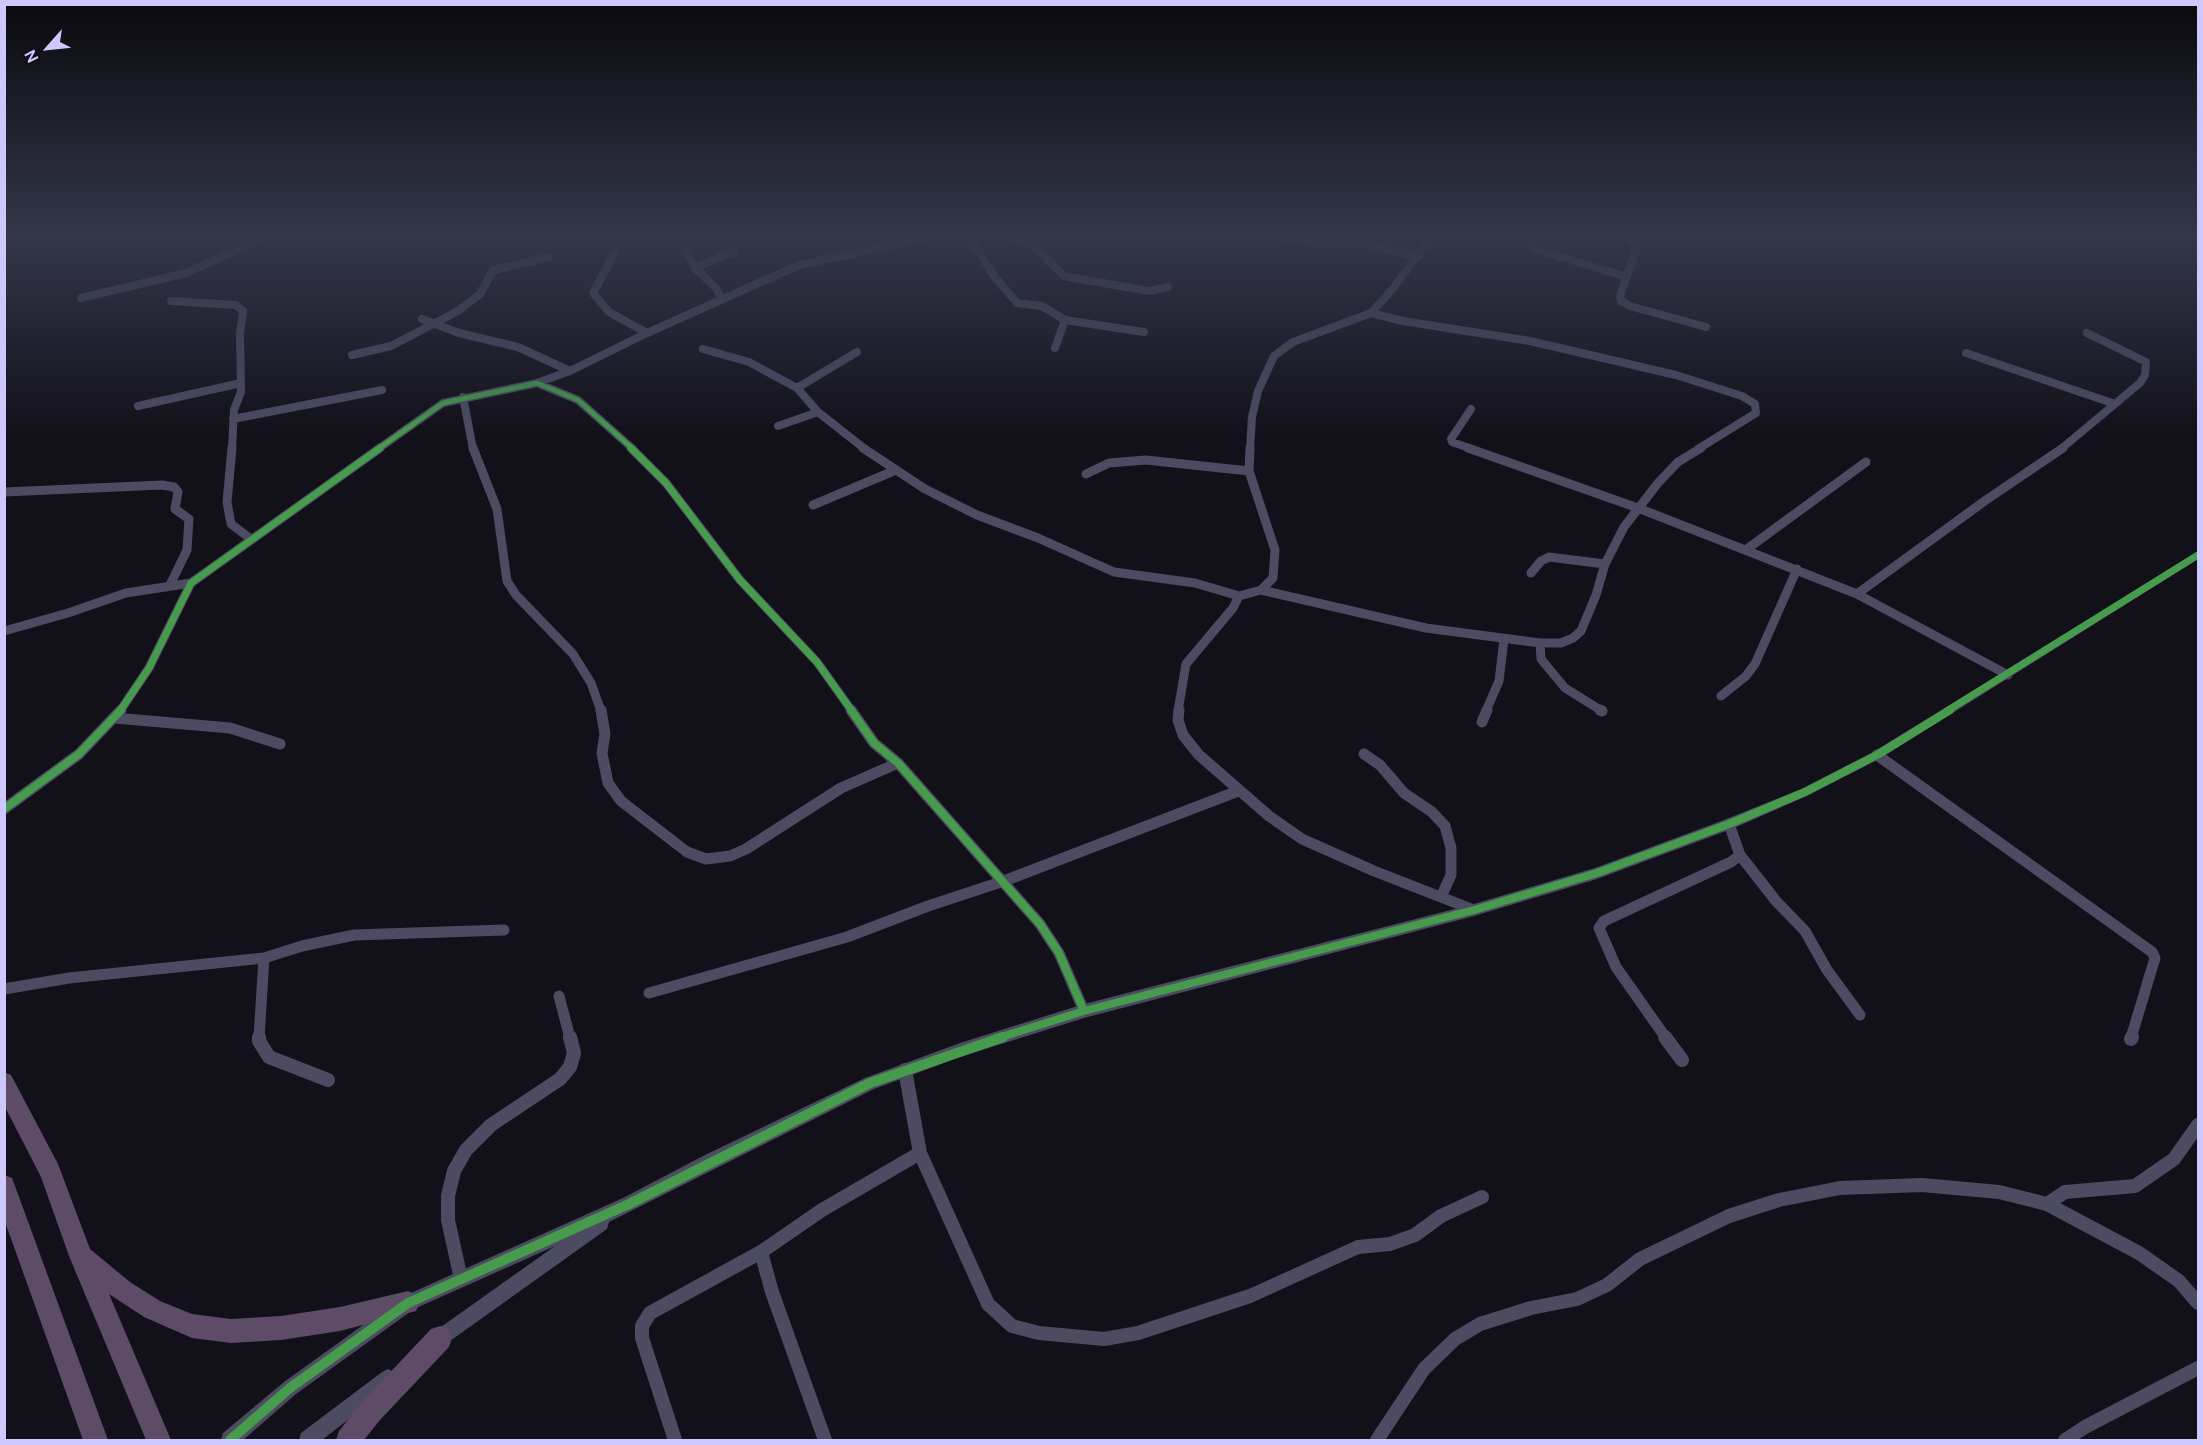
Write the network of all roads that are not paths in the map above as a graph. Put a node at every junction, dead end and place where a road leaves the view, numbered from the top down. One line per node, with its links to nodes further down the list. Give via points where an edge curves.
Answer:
1 (232, 305): 22 (street, via 242,309)
2 (466, 305): 11 (street)
3 (601, 305): 14 (street)
4 (708, 305): 14 (street)
5 (1033, 305): 10 (street, via 1048,308)
6 (1377, 305): 8 (street)
7 (1631, 305): 12 (street)
8 (1371, 313): 35 (street, via 1299,339 1274,356 1252,417); 39 (street, via 1520,339 1676,375 1742,396 1755,404 1756,413 1678,462)
9 (422, 319): 11 (street)
10 (1065, 320): 13 (street); 16 (street)
11 (435, 324): 20 (street, via 391,346); 21 (street, via 518,347)
12 (1706, 327)
13 (1144, 332)
14 (647, 333): 21 (street)
15 (2086, 333): 27 (street, via 2146,362 2140,382)
16 (1055, 348)
17 (704, 349): 24 (street, via 750,362)
18 (857, 352): 24 (street)
19 (1966, 353): 27 (street)
20 (352, 355)
21 (570, 371): 23 (street)
22 (241, 383): 28 (street); 31 (street)
23 (537, 383): 26 (street); 62 (street, via 578,400 649,464 740,580 817,662 874,743)
24 (797, 388): 30 (street)
25 (382, 390): 31 (street)
26 (463, 397): 40 (street, via 443,403); 62 (street, via 472,446 496,508 507,581 573,654 591,683 603,716 602,753 608,783 621,801 687,852 706,859 730,856 841,788)
27 (2115, 404): 49 (street, via 2067,445)
28 (138, 406)
29 (1471, 409): 39 (street, via 1452,442)
30 (818, 412): 32 (street); 34 (street)
31 (233, 419): 40 (street, via 229,520)
32 (778, 426)
33 (1866, 462): 41 (street)
34 (896, 470): 38 (street); 50 (street, via 976,516 1038,538 1100,567 1195,583)
35 (1249, 471): 36 (street, via 1146,460 1110,463); 48 (street, via 1275,550 1273,578)
36 (1086, 474)
37 (4, 492): 47 (street, via 174,487 178,492 175,509 189,519 187,550)
38 (813, 505)
39 (1638, 508): 41 (street); 43 (street)
40 (251, 539): 46 (street)
41 (1747, 549): 44 (street)
42 (2199, 555): 54 (street)
43 (1605, 564): 45 (street, via 1549,557); 53 (street, via 1581,631 1561,643)
44 (1797, 568): 49 (street); 55 (street, via 1755,664)
45 (1531, 573)
46 (191, 583): 47 (street); 57 (street, via 149,668)
47 (170, 585): 51 (street, via 126,593)
48 (1261, 590): 50 (street); 52 (street, via 1426,628)
49 (1857, 594): 54 (street)
50 (1239, 596): 63 (street, via 1186,664 1178,720 1182,735 1199,755)
51 (4, 631)
52 (1504, 639): 53 (street); 58 (street, via 1499,681)
53 (1540, 643): 56 (street, via 1541,659 1565,688)
54 (2008, 675): 61 (street)
55 (1721, 696)
56 (1602, 711)
57 (116, 718): 59 (street, via 230,728); 64 (street, via 79,754)
58 (1482, 722)
59 (280, 744)
60 (1364, 754): 68 (street, via 1445,826 1451,848 1451,875)
61 (1877, 755): 65 (street, via 1805,792); 77 (street, via 2152,952 2155,958)
62 (898, 763): 67 (street)
63 (1238, 790): 67 (street); 68 (street, via 1302,838 1355,864)
64 (4, 809)
65 (1729, 824): 66 (street); 69 (street, via 1597,873)
66 (1740, 855): 76 (street, via 1806,931 1827,970); 78 (street, via 1604,921 1599,928 1616,967)
67 (1004, 881): 73 (street, via 847,938); 75 (street, via 1059,953)
68 (1441, 897): 69 (street)
69 (1474, 910): 75 (street)
70 (504, 930): 71 (street, via 354,935)
71 (264, 958): 72 (street); 80 (street, via 259,1041 269,1056)
72 (4, 988)
73 (649, 993)
74 (559, 996): 90 (street, via 574,1053 570,1067 560,1079 491,1125 466,1150 453,1172 448,1220)
75 (1084, 1011): 79 (street)
76 (1860, 1015)
77 (2131, 1039)
78 (1682, 1060)
79 (905, 1070): 83 (street); 86 (street, via 826,1104)
80 (328, 1080)
81 (4, 1083): 89 (highway, via 50,1172)
82 (2199, 1125): 87 (street, via 2174,1159 2135,1186 2065,1192)
83 (920, 1153): 85 (street, via 988,1304 1012,1326 1039,1333 1104,1339 1138,1333 1250,1296 1358,1247 1390,1244 1415,1235 1442,1216); 88 (street, via 822,1210)
84 (4, 1186): 95 (highway)
85 (1482, 1197)
86 (630, 1204): 90 (street); 93 (street)
87 (2047, 1204): 92 (street, via 2139,1252 2179,1281); 102 (street, via 1999,1192 1922,1185 1840,1188 1779,1200 1729,1216 1641,1259 1607,1285 1576,1299 1480,1324 1455,1339 1424,1369)
88 (761, 1252): 100 (street, via 650,1313 642,1326 642,1338); 101 (street)
89 (81, 1256): 91 (highway, via 152,1309 192,1326 231,1331 281,1329); 96 (highway)
90 (461, 1279): 91 (street)
91 (408, 1303): 97 (street, via 299,1381)
92 (2199, 1303)
93 (440, 1338): 98 (street); 99 (highway)
94 (2199, 1368): 103 (street)
95 (96, 1440)
96 (158, 1440)
97 (230, 1440)
98 (308, 1440)
99 (348, 1440)
100 (675, 1440)
101 (825, 1440)
102 (1377, 1440)
103 (2065, 1440)

